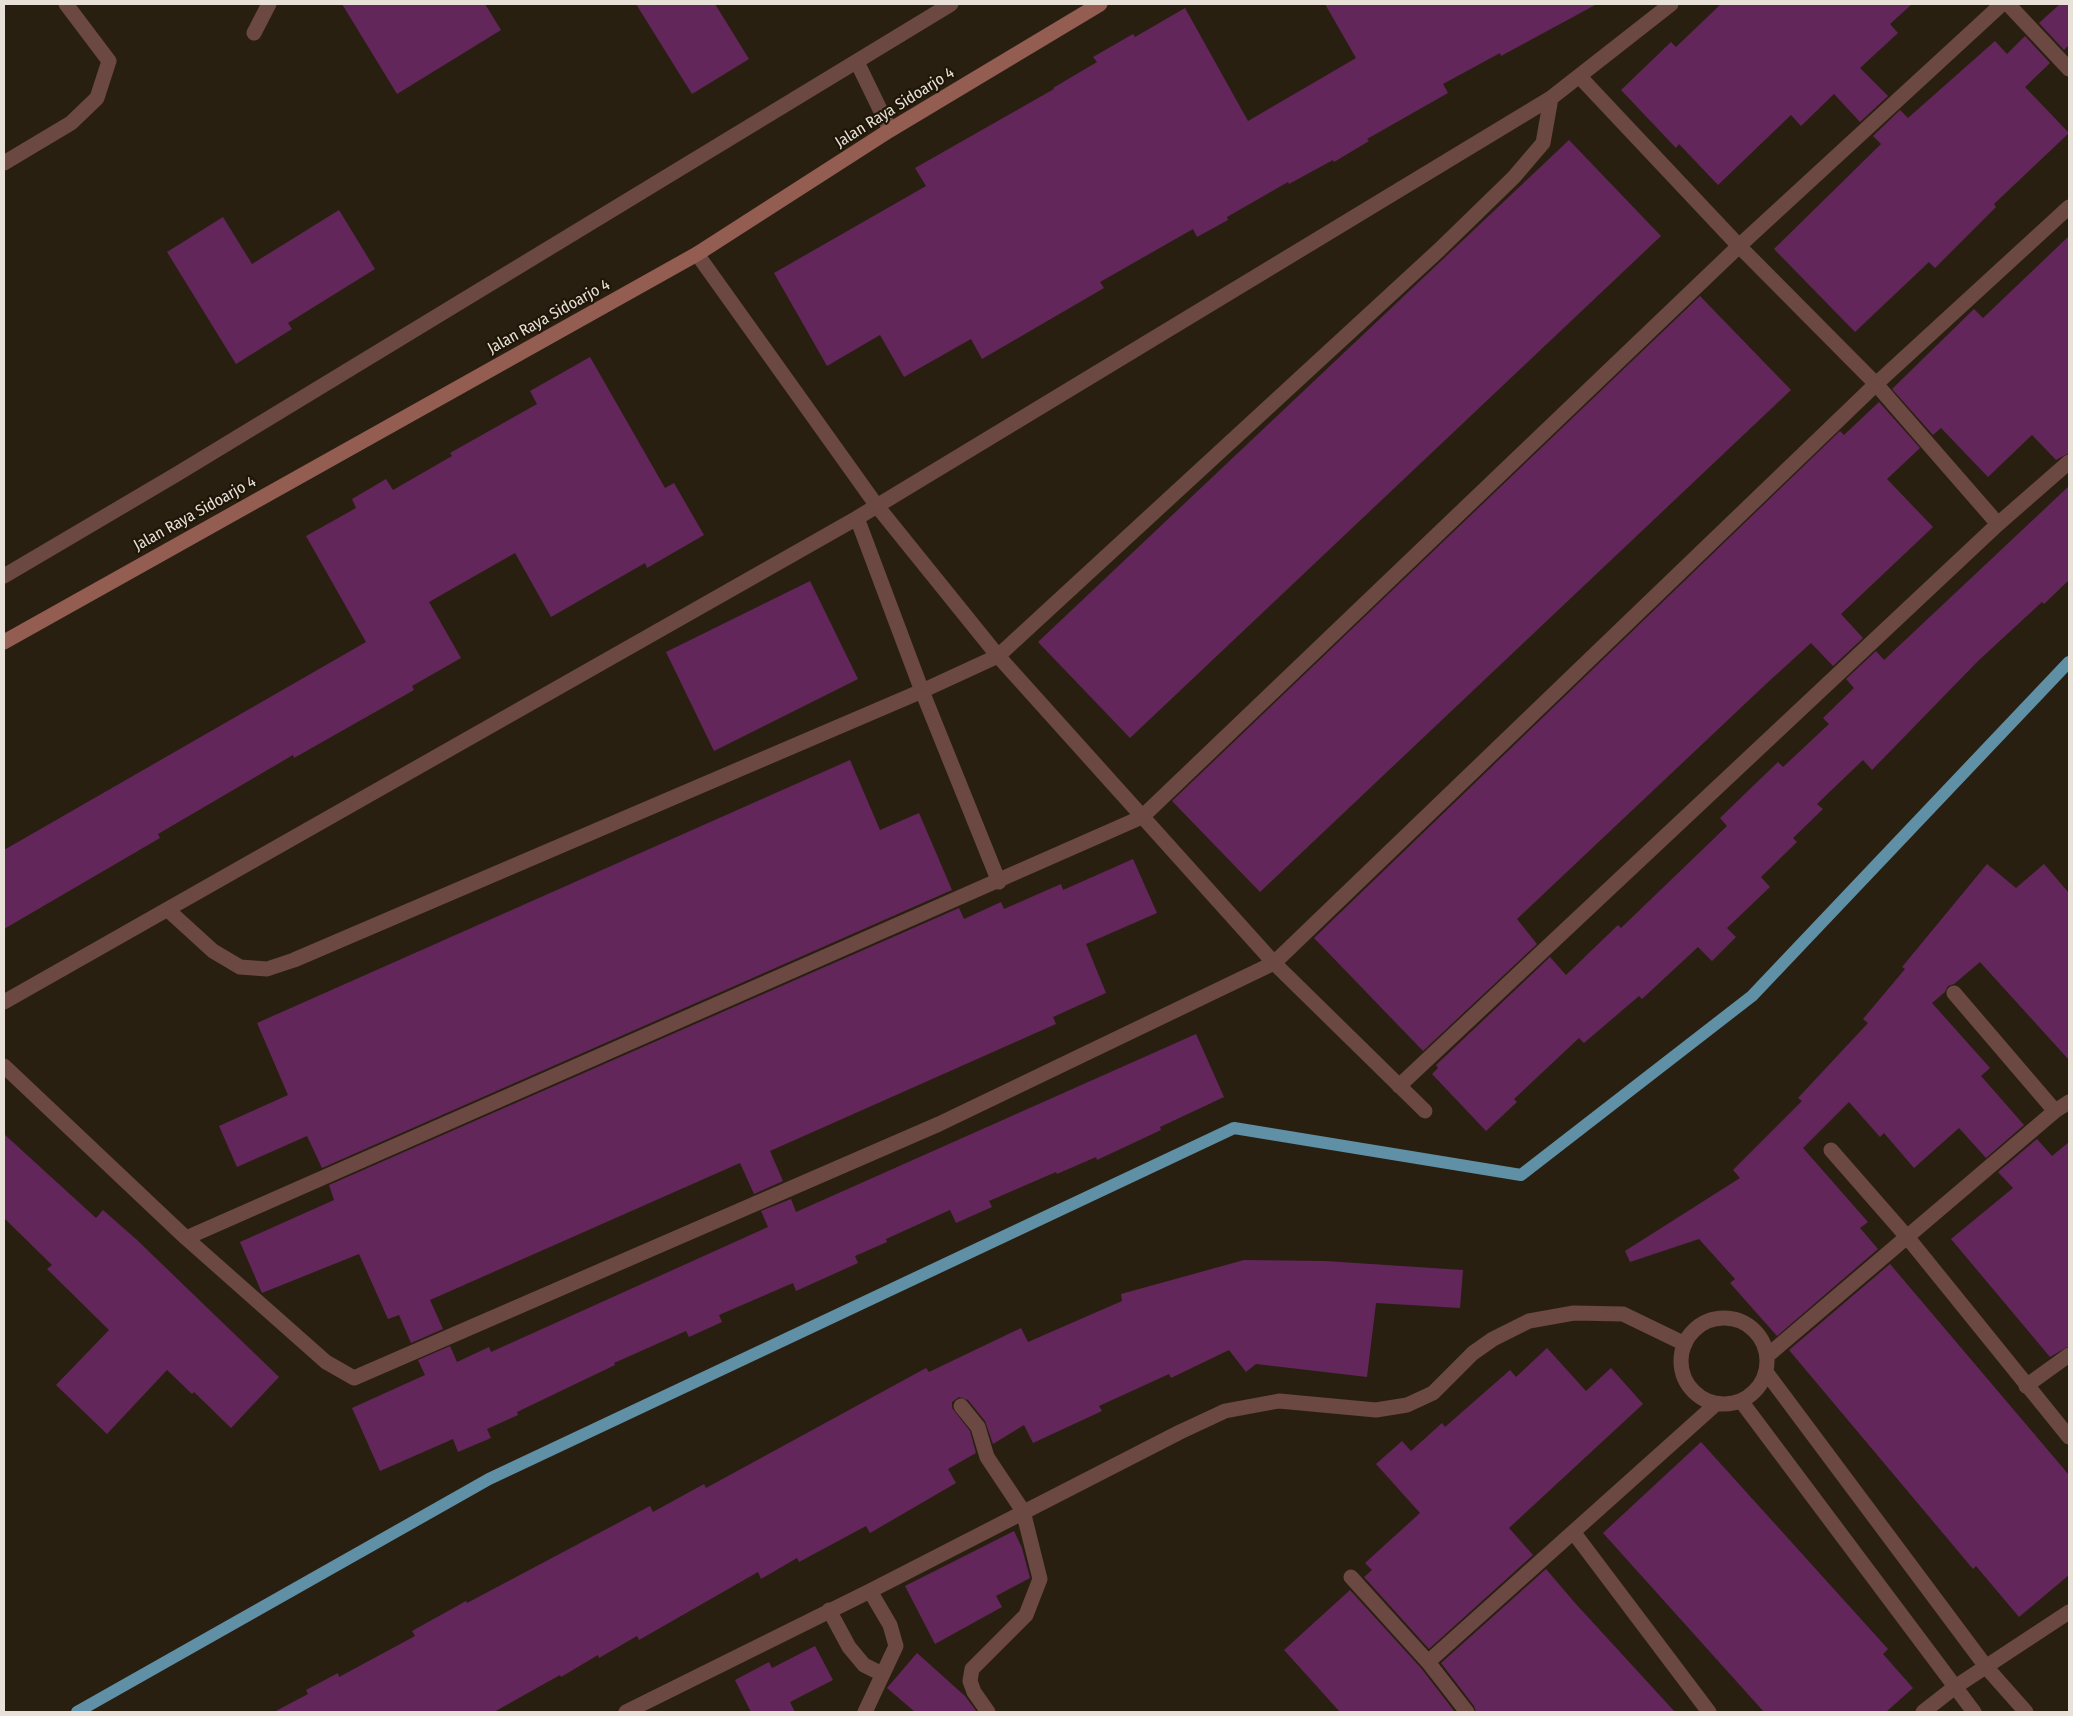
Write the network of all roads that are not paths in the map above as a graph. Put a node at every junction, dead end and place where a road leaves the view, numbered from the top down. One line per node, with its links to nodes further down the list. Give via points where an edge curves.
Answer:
1 (66, 4): 14 (street, via 110,61 97,98 71,123)
2 (268, 4): 8 (street)
3 (952, 4): 9 (street)
4 (1100, 4): 13 (street, Jalan Raya Sidoarjo 4)
5 (1671, 4): 11 (street)
6 (2002, 4): 16 (street)
7 (2008, 4): 10 (street)
8 (254, 33)
9 (857, 62): 13 (street); 23 (street)
10 (2069, 68)
11 (1579, 76): 12 (street); 16 (street)
12 (1551, 98): 20 (street); 25 (street, via 1542,143 1514,177)
13 (890, 130): 17 (street, Jalan Raya Sidoarjo 4)
14 (4, 163)
15 (2069, 207): 18 (street)
16 (1739, 246): 18 (street); 27 (street)
17 (697, 254): 20 (street); 24 (street, Jalan Raya Sidoarjo 4)
18 (1876, 384): 22 (street); 30 (street)
19 (2069, 462): 22 (street)
20 (877, 506): 21 (street); 25 (street)
21 (857, 518): 26 (street); 29 (street)
22 (1998, 524): 34 (street)
23 (4, 576)
24 (4, 642)
25 (998, 656): 26 (street); 27 (street)
26 (922, 691): 28 (street); 29 (street, via 294,960 267,968 240,968 213,951)
27 (1142, 817): 28 (street); 30 (street)
28 (999, 882): 39 (street)
29 (168, 910): 32 (street)
30 (1274, 963): 34 (street); 39 (street, via 939,1124 354,1378 326,1362)
31 (1954, 993): 37 (street)
32 (4, 1002)
33 (4, 1066): 39 (street)
34 (1399, 1086): 36 (street)
35 (2069, 1102): 37 (street)
36 (1425, 1111)
37 (2055, 1112): 40 (street)
38 (1831, 1150): 40 (street)
39 (186, 1238)
40 (1908, 1238): 43 (street); 44 (street)
41 (1685, 1344): 43 (street, via 1695,1328 1712,1320 1730,1318 1748,1325 1761,1338); 46 (street, via 1681,1363 1686,1381 1698,1396); 49 (street, via 1623,1314 1574,1313 1529,1321 1493,1338 1433,1392 1407,1405 1376,1410 1279,1401 1225,1411)
42 (2069, 1355): 44 (street)
43 (1766, 1364): 45 (street, via 1757,1389); 56 (street)
44 (2026, 1386): 48 (street)
45 (1741, 1401): 46 (street); 58 (street)
46 (1716, 1404): 50 (street)
47 (960, 1406): 49 (street, via 978,1427 987,1457)
48 (2069, 1437)
49 (1023, 1511): 52 (street); 61 (street, via 1040,1579 1026,1615 972,1669 970,1680 974,1692)
50 (1574, 1533): 55 (street); 63 (street)
51 (1351, 1577): 55 (street)
52 (870, 1591): 53 (street); 57 (street, via 890,1625 896,1646)
53 (829, 1610): 57 (street, via 849,1647 864,1665); 59 (street)
54 (2069, 1612): 56 (street)
55 (1428, 1662): 62 (street)
56 (1987, 1668): 58 (street); 66 (street)
57 (882, 1674): 60 (street)
58 (1955, 1687): 64 (street); 65 (street)
59 (626, 1712)
60 (865, 1712)
61 (988, 1712)
62 (1467, 1712)
63 (1709, 1712)
64 (1923, 1712)
65 (1974, 1712)
66 (2026, 1712)

